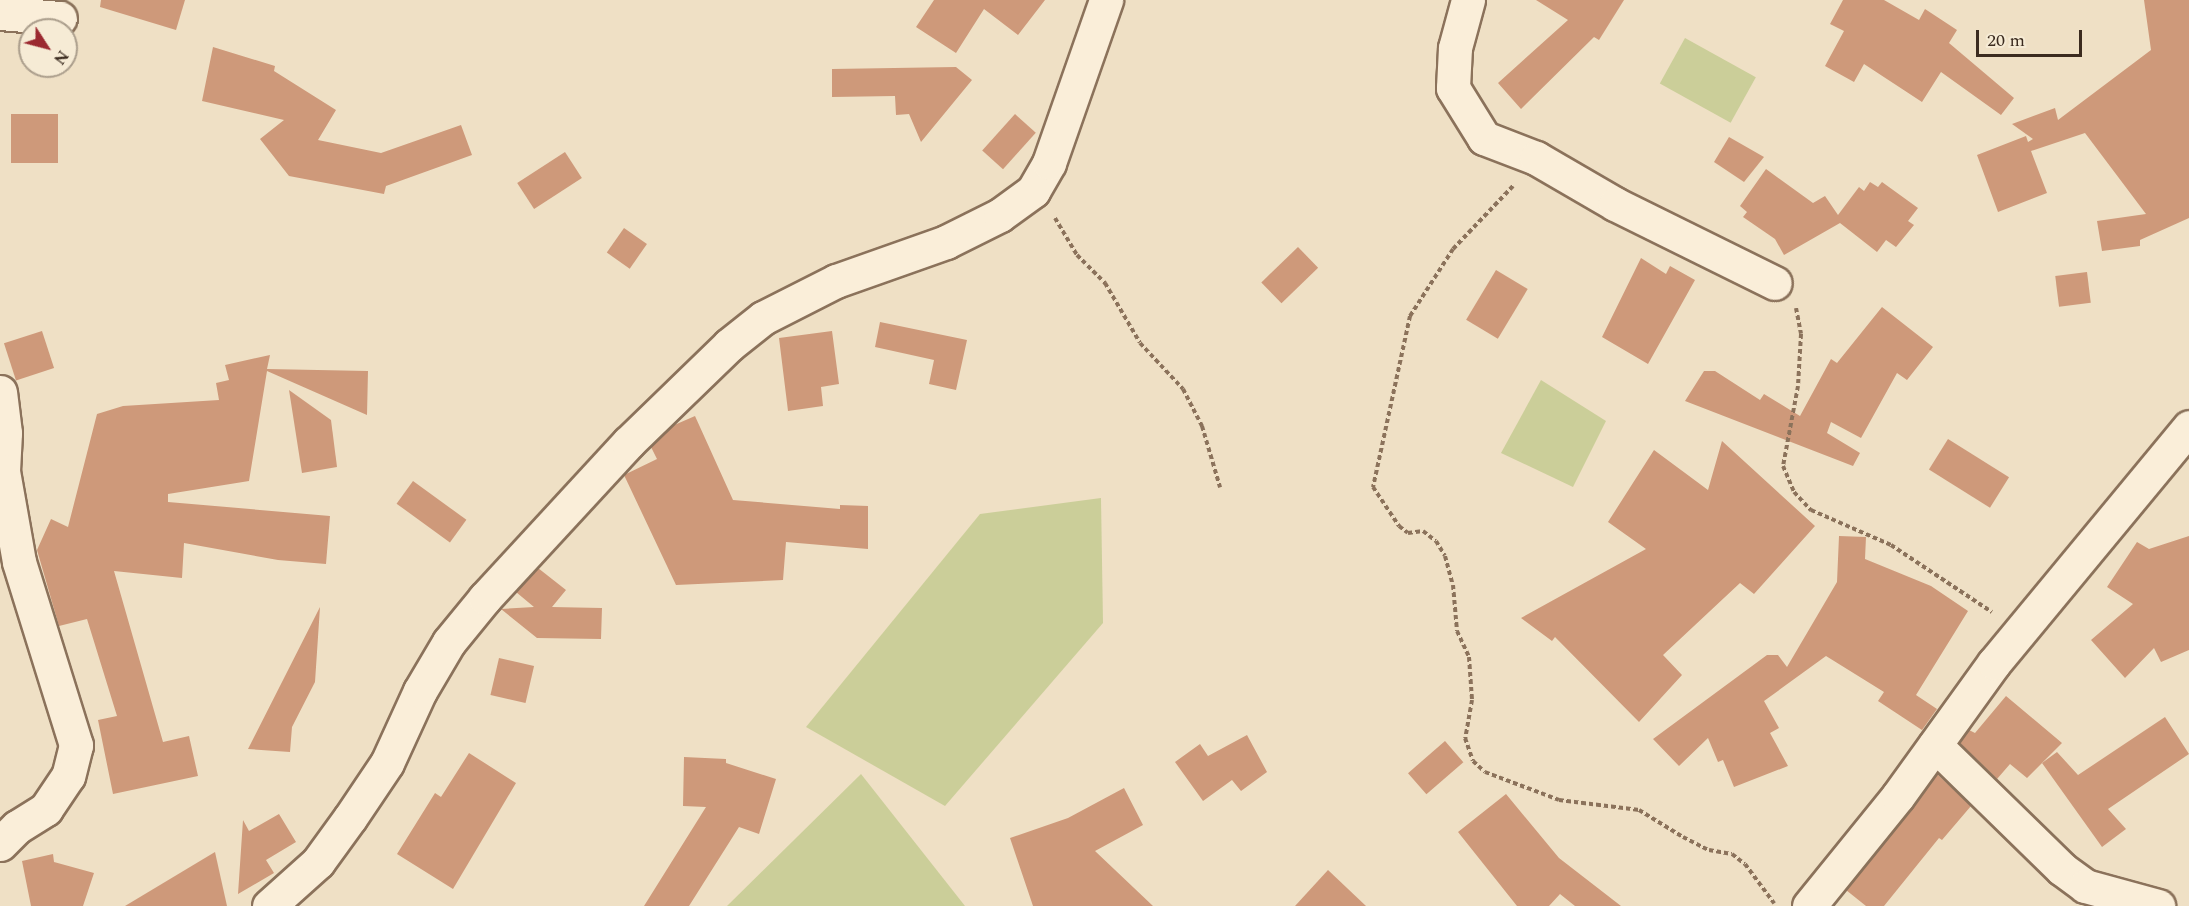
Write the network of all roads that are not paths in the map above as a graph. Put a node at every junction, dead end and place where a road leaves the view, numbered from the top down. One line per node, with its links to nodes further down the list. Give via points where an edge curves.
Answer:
1 (1106, 0): 10 (street, via 1041,177 1032,191 1000,215 900,261 836,281 763,318 729,345 628,444 485,598 449,642 420,691 387,763 350,818 318,862)
2 (1468, 0): 5 (street, via 1455,48 1453,88 1484,138 1536,158 1615,204)
3 (0, 13): 4 (street)
4 (60, 18)
5 (1775, 283)
6 (0, 392): 9 (street, via 5,433 3,471 19,562 76,745 68,776 46,809)
7 (2189, 427): 8 (street, via 2020,632)
8 (1935, 745): 11 (street); 12 (street, via 2062,869 2085,886)
9 (0, 844)
10 (269, 906)
11 (1809, 906)
12 (2158, 906)

